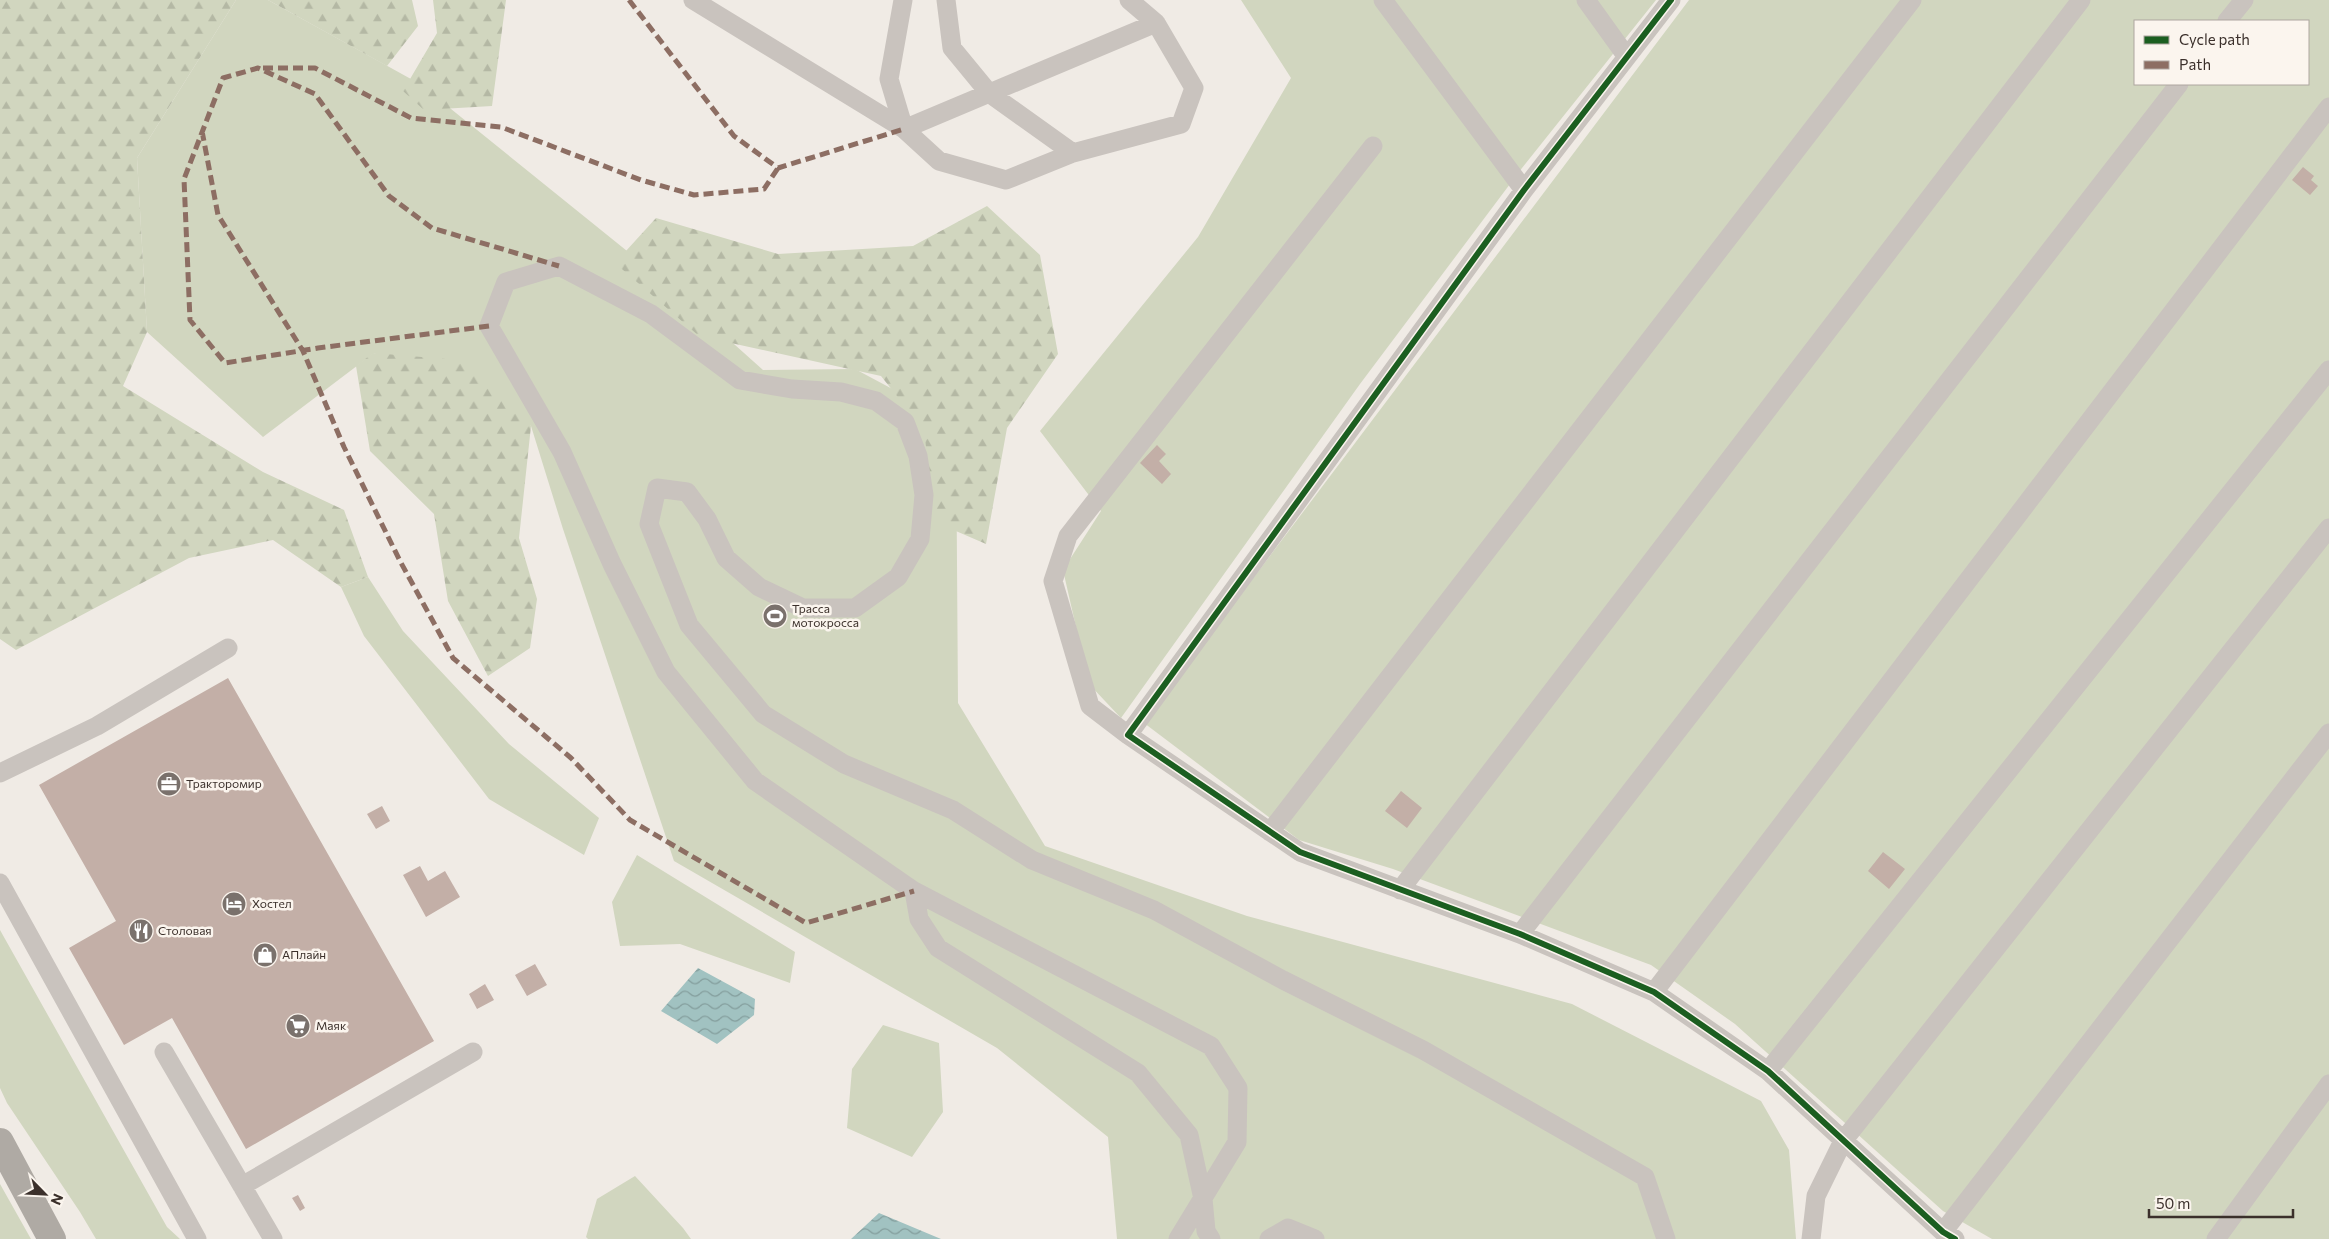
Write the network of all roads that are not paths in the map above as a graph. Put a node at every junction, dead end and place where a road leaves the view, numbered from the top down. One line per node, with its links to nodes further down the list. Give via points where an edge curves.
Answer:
1 (693, 0): 17 (street)
2 (903, 0): 17 (street, via 890,79)
3 (946, 0): 15 (street, via 952,48)
4 (1130, 0): 12 (street)
5 (1383, 0): 20 (street)
6 (1586, 0): 13 (street)
7 (1671, 0): 13 (street)
8 (1912, 0): 27 (street)
9 (2081, 0): 29 (street)
10 (2244, 0): 11 (street)
11 (2228, 20)
12 (1156, 23): 15 (street); 19 (street, via 1194,88 1181,124)
13 (1627, 57): 20 (street)
14 (2178, 85): 31 (street)
15 (989, 93): 17 (street); 19 (street)
16 (2329, 108): 32 (street)
17 (904, 129): 19 (street, via 939,162 1006,180)
18 (1374, 146): 25 (street, via 1068,536 1053,581 1090,706)
19 (1073, 153)
20 (1524, 190): 25 (street)
21 (2329, 370): 35 (street)
22 (2329, 528): 37 (street)
23 (228, 648): 26 (street, via 97,726)
24 (2329, 732): 41 (street)
25 (1128, 735): 27 (street)
26 (0, 773)
27 (1270, 832): 29 (street, via 1300,852)
28 (0, 884): 43 (street)
29 (1400, 890): 31 (street)
30 (914, 891): 40 (street, via 918,919 938,948 1138,1072 1188,1135); 40 (street, via 1211,1046 1238,1088 1237,1142); 49 (street, via 755,781 666,672 612,564 562,452 489,326 506,282 559,266 651,314 740,380 792,389 841,392 876,401 905,422 918,456 924,495 920,539 898,577 854,608 802,608 759,587 726,558 707,519 687,492 657,488 649,524 689,625 763,714 844,764 953,810 1032,860 1154,910 1283,980 1423,1050 1645,1177)
31 (1520, 934): 32 (street)
32 (1654, 992): 35 (street)
33 (164, 1052): 39 (street)
34 (473, 1052): 39 (street)
35 (1768, 1071): 37 (street)
36 (2329, 1084): 51 (street)
37 (1843, 1141): 41 (street); 50 (street, via 1816,1196)
38 (0, 1142): 42 (highway)
39 (242, 1186): 44 (street)
40 (1203, 1198): 45 (street); 46 (street, via 1206,1231)
41 (1949, 1236)
42 (52, 1239)
43 (197, 1239)
44 (273, 1239)
45 (1178, 1239)
46 (1211, 1239)
47 (1269, 1239): 48 (street, via 1288,1228)
48 (1315, 1239)
49 (1666, 1239)
50 (1811, 1239)
51 (2216, 1239)

